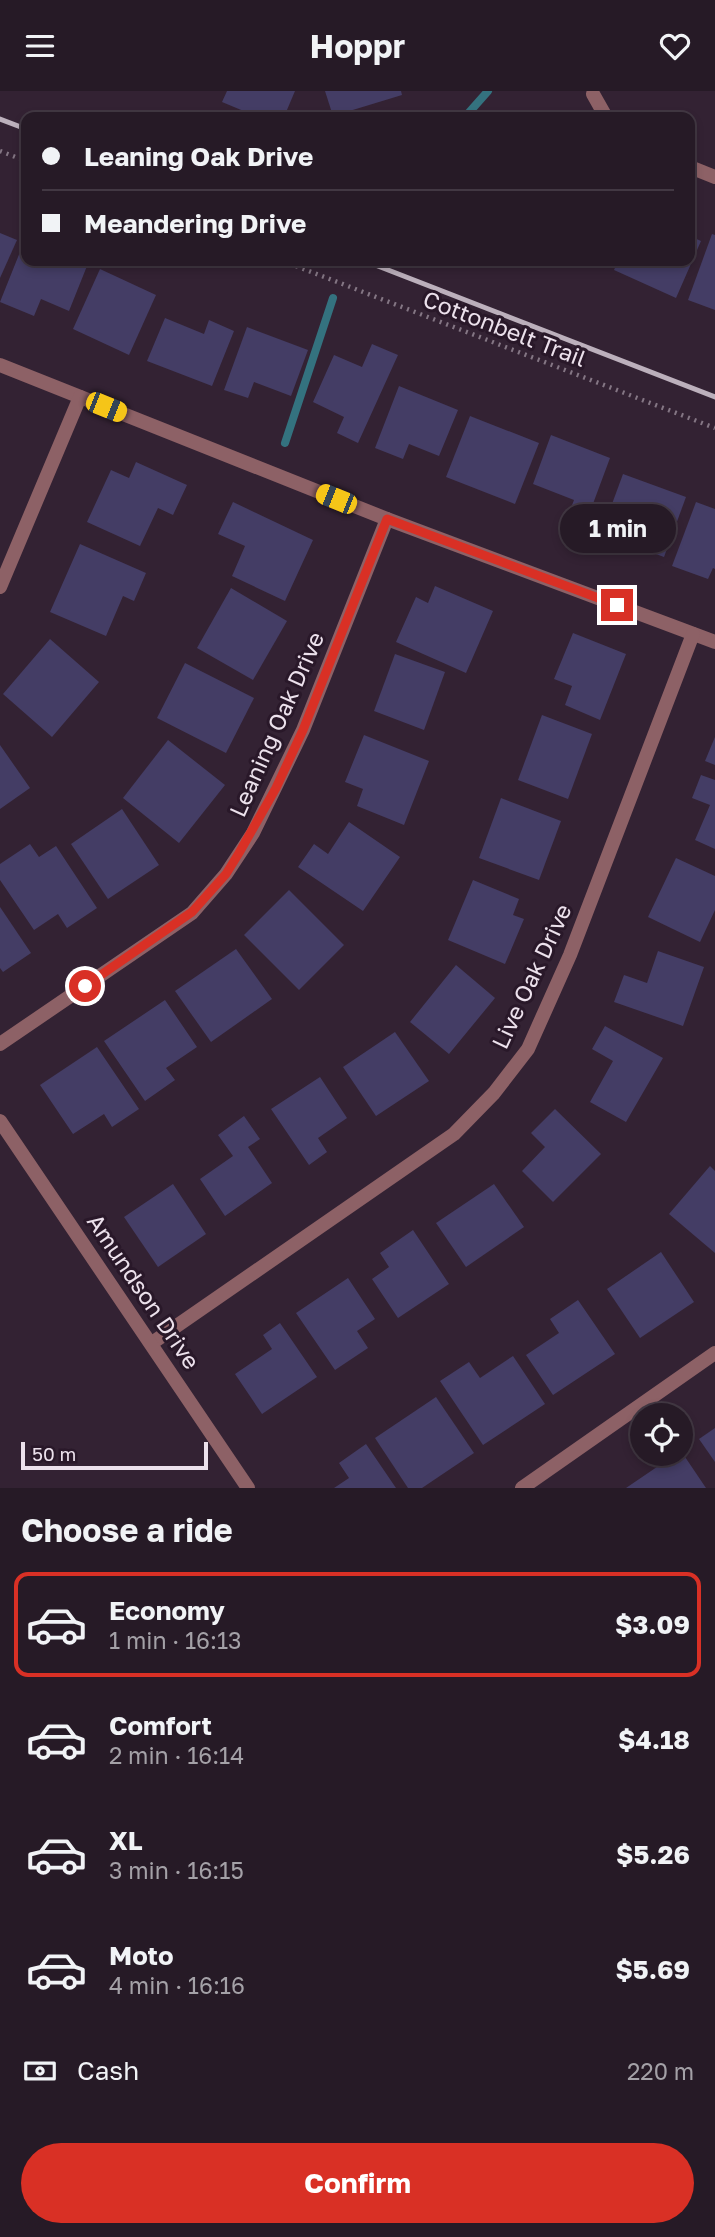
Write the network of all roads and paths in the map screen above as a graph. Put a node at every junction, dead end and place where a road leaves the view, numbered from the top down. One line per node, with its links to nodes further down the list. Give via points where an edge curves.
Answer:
1 (593, 94): 2 (street)
2 (603, 112)
3 (0, 151): 4 (path)
4 (21, 159)
5 (695, 169): 6 (street)
6 (715, 177)
7 (296, 266): 10 (path, Cottonbelt Trail)
8 (0, 365): 9 (street)
9 (80, 397): 11 (street); 12 (street)
10 (715, 428)
11 (387, 519): 13 (street); 15 (street, Leaning Oak Drive, via 303,730 253,833 226,874 192,912)
12 (0, 587)
13 (693, 634): 14 (street); 17 (street, Live Oak Drive, via 570,955 528,1049 495,1093 454,1134)
14 (715, 642)
15 (0, 1044)
16 (0, 1121): 17 (street, Amundson Drive)
17 (152, 1343): 19 (street, Amundson Drive)
18 (715, 1353): 20 (street)
19 (248, 1488)
20 (522, 1488)

